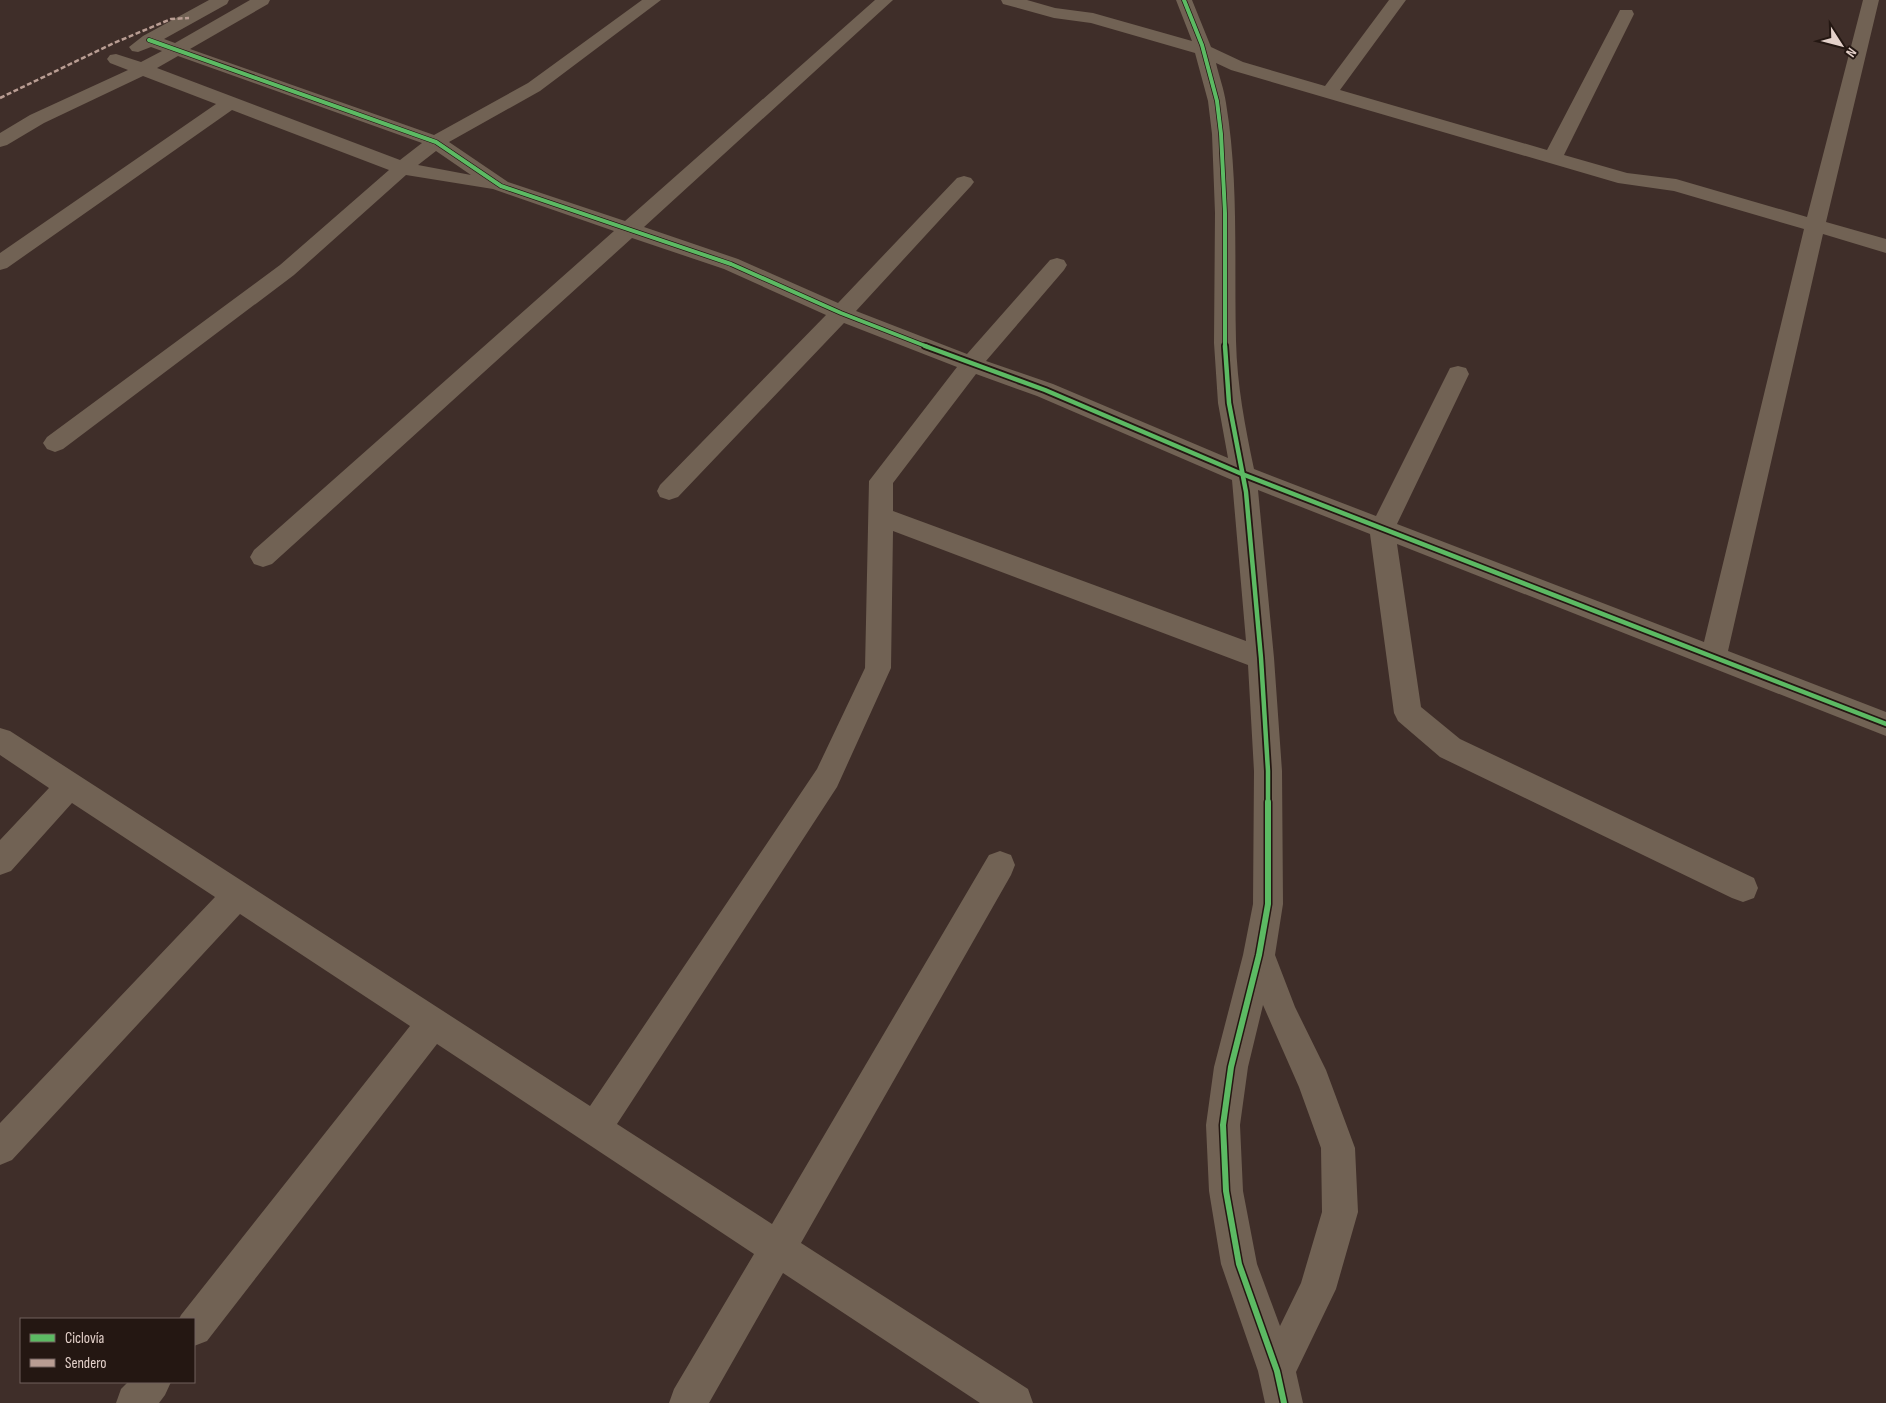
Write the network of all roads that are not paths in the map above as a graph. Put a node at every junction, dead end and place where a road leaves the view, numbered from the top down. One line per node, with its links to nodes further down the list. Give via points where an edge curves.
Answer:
1 (221, 0): 10 (street)
2 (262, 0): 11 (street)
3 (653, 0): 19 (street, via 534,86)
4 (885, 0): 24 (street)
5 (1009, 0): 12 (street, via 1054,13 1093,18)
6 (1184, 0): 12 (street)
7 (1398, 0): 15 (street)
8 (1871, 0): 25 (street)
9 (1626, 14): 20 (street)
10 (149, 40): 11 (street); 13 (street)
11 (176, 51): 14 (street); 19 (street)
12 (1205, 58): 15 (street); 34 (street, via 1222,134 1226,213 1224,343 1229,403)
13 (116, 59): 14 (street); 17 (street)
14 (141, 70): 16 (street); 17 (street)
15 (1330, 93): 20 (street)
16 (229, 103): 21 (street); 27 (street)
17 (38, 119): 18 (street)
18 (0, 141)
19 (436, 142): 21 (street); 23 (street)
20 (1553, 158): 25 (street, via 1625,179 1665,200)
21 (402, 168): 23 (street); 33 (street, via 287,270)
22 (964, 182): 30 (street)
23 (501, 186): 24 (street)
24 (629, 229): 30 (street, via 731,264); 38 (street)
25 (1813, 234): 26 (street); 29 (street); 40 (street)
26 (1886, 246)
27 (0, 263)
28 (1057, 265): 31 (street)
29 (1886, 265)
30 (841, 313): 31 (street); 35 (street)
31 (971, 364): 34 (street, via 1045,390); 36 (street, via 880,480)
32 (1458, 374): 37 (street)
33 (56, 443)
34 (1242, 474): 37 (street); 39 (street)
35 (669, 491)
36 (880, 516): 39 (street); 50 (street, via 878,668 827,778)
37 (1382, 530): 40 (street); 46 (street, via 1408,713 1450,748)
38 (263, 557)
39 (1261, 658): 48 (street, via 1268,772 1268,904)
40 (1713, 658): 41 (street)
41 (1886, 724)
42 (0, 740): 43 (street)
43 (69, 786): 44 (street); 47 (street)
44 (0, 861)
45 (1000, 864): 52 (street)
46 (1743, 888)
47 (237, 894): 49 (street); 51 (street)
48 (1259, 955): 55 (street, via 1230,1077 1223,1125 1226,1191 1239,1264); 55 (street, via 1314,1082 1338,1148 1340,1212 1318,1289)
49 (433, 1023): 50 (street); 53 (street)
50 (595, 1128): 52 (street)
51 (0, 1148)
52 (778, 1248): 56 (street); 58 (street)
53 (195, 1327)
54 (151, 1383): 57 (street)
55 (1280, 1387)
56 (1010, 1402)
57 (135, 1403)
58 (688, 1403)

